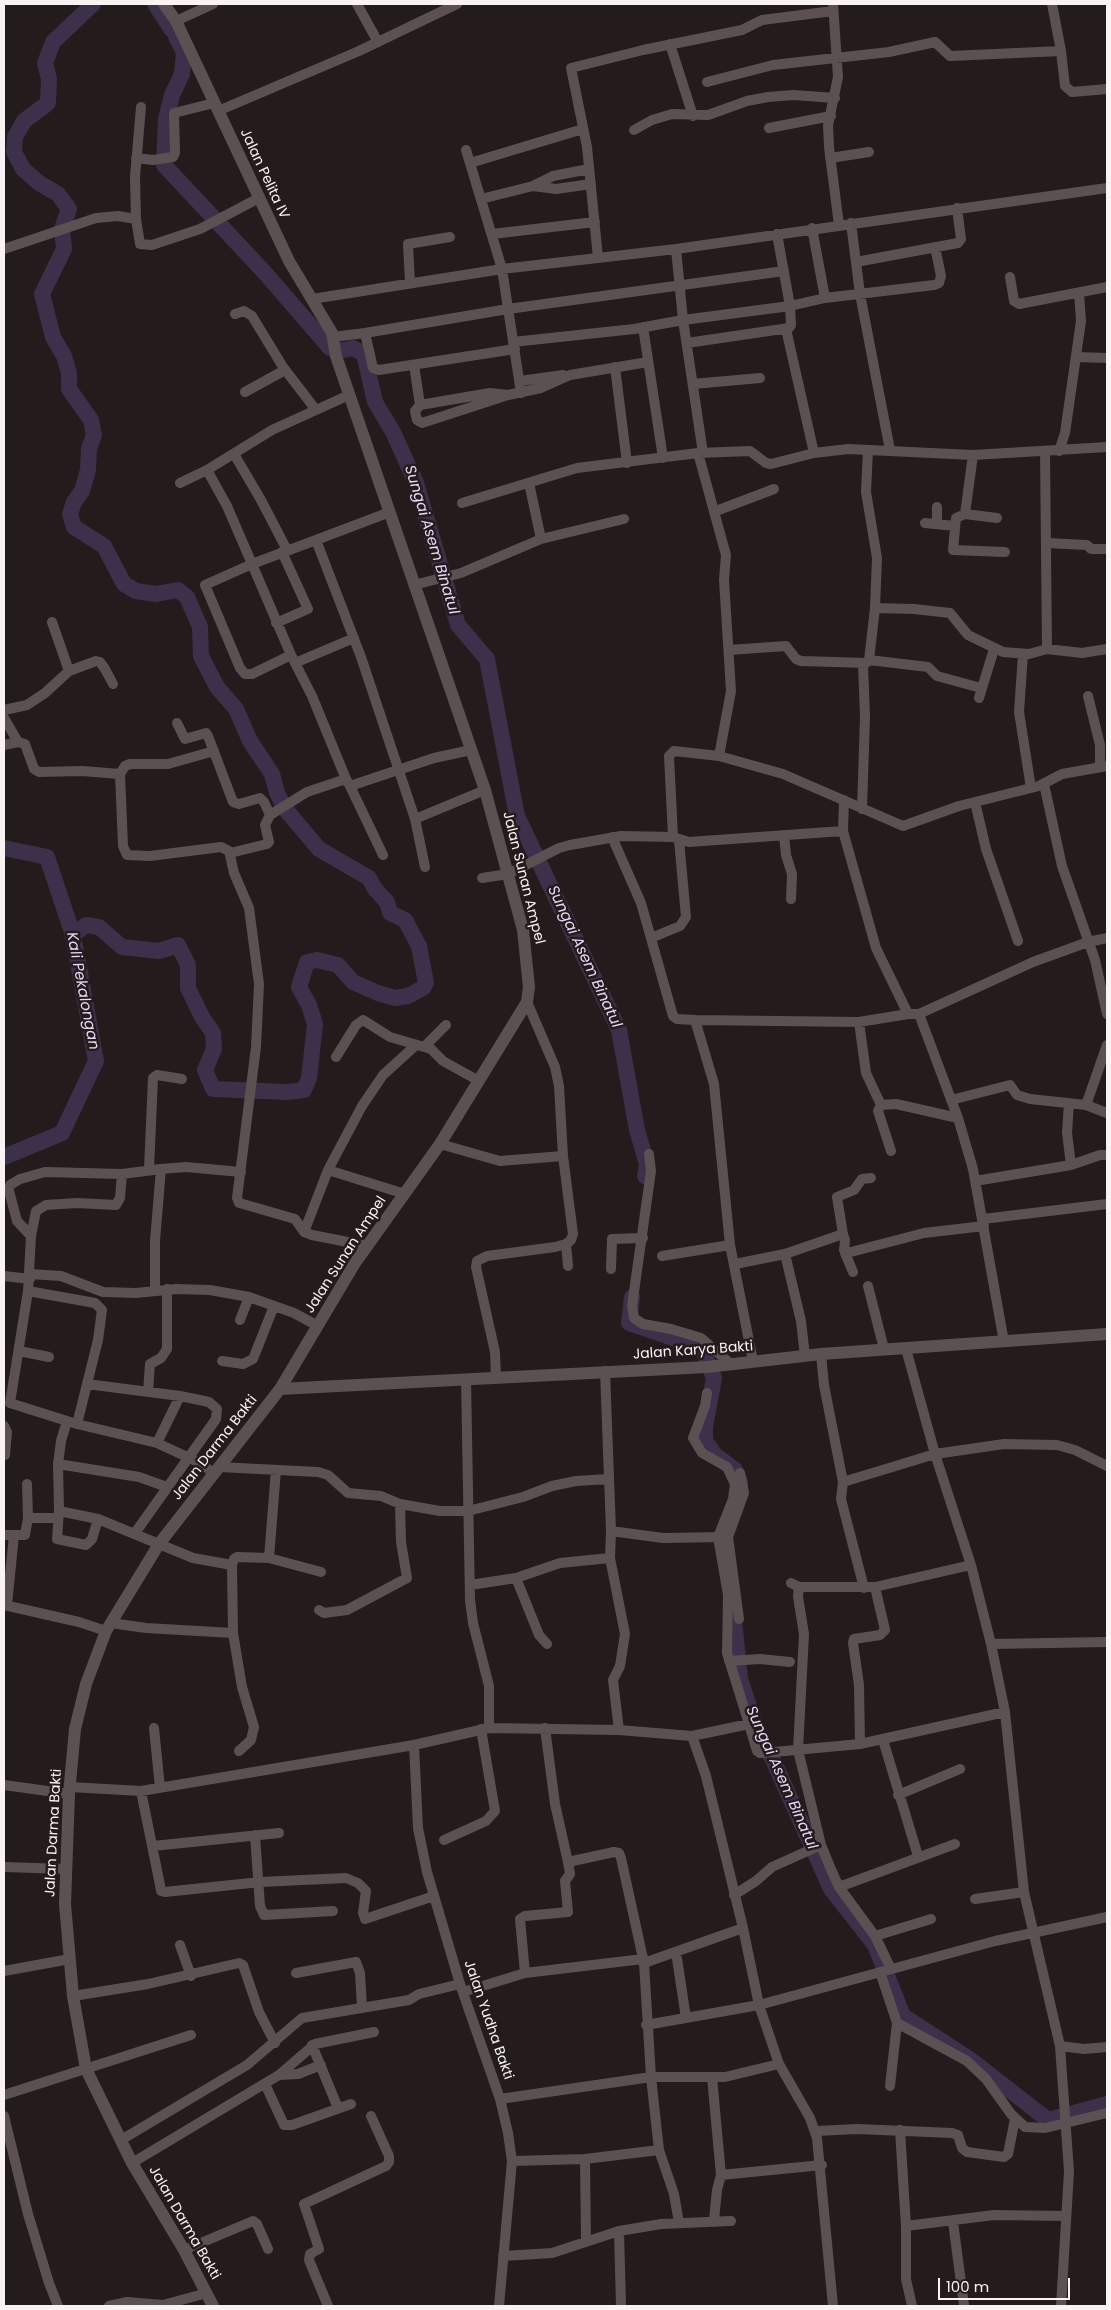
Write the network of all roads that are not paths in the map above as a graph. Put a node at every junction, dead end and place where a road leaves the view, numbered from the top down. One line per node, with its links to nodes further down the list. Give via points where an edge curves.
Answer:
1 (164, 4): 7 (street, Jalan Pelita IV)
2 (213, 4): 7 (street)
3 (357, 4): 8 (street)
4 (457, 4): 8 (street)
5 (1052, 4): 10 (street)
6 (833, 7): 9 (street, via 762,20 742,30); 11 (street)
7 (176, 21): 16 (street, Jalan Pelita IV)
8 (378, 42): 16 (street)
9 (670, 44): 17 (street); 20 (street, via 571,68)
10 (1061, 51): 11 (street, via 950,56 935,42); 13 (street, via 1068,90)
11 (837, 58): 12 (street, via 773,65); 14 (street)
12 (707, 82)
13 (1107, 89)
14 (835, 98): 17 (street, via 768,97 708,115); 18 (street)
15 (141, 107): 24 (street)
16 (216, 107): 24 (street, via 174,113 174,156); 31 (street, Jalan Pelita IV)
17 (693, 116): 21 (street, via 672,114)
18 (831, 116): 19 (street); 25 (street, via 828,125)
19 (770, 128)
20 (583, 129): 26 (street); 27 (street)
21 (634, 130)
22 (466, 150): 26 (street)
23 (870, 152): 25 (street)
24 (136, 158): 34 (street)
25 (830, 158): 37 (street)
26 (470, 163): 32 (street)
27 (590, 169): 28 (street); 29 (street, via 553,176)
28 (591, 184): 29 (street, via 556,188); 35 (street)
29 (533, 186): 32 (street)
30 (1107, 188): 33 (street)
31 (259, 198): 34 (street, via 200,229 160,242 142,245); 56 (street, Jalan Pelita IV, via 289,261)
32 (481, 198): 39 (street)
33 (956, 208): 36 (street); 42 (street, via 960,242)
34 (136, 219): 43 (street, via 102,217)
35 (595, 222): 39 (street); 45 (street)
36 (851, 223): 37 (street); 46 (street)
37 (839, 225): 38 (street)
38 (812, 228): 40 (street); 55 (street)
39 (492, 234): 47 (street)
40 (777, 234): 44 (street); 48 (street)
41 (450, 237): 50 (street, via 408,244)
42 (935, 247): 46 (street); 54 (street, via 941,276 939,283)
43 (4, 249)
44 (676, 249): 45 (street); 51 (street)
45 (598, 258): 47 (street)
46 (856, 262): 54 (street)
47 (502, 269): 50 (street); 58 (street)
48 (784, 271): 51 (street); 57 (street)
49 (1010, 277): 53 (street, via 1016,303)
50 (410, 283): 56 (street)
51 (679, 286): 58 (street); 60 (street)
52 (1107, 287): 53 (street)
53 (1079, 293): 67 (street, via 1081,321)
54 (860, 294): 55 (street); 85 (street)
55 (825, 298): 57 (street)
56 (312, 299): 65 (street, Jalan Pelita IV)
57 (790, 306): 60 (street); 62 (street, via 791,325)
58 (508, 309): 63 (street); 66 (street)
59 (235, 314): 72 (street, via 244,311 252,316)
60 (683, 320): 61 (street); 64 (street)
61 (643, 327): 66 (street); 69 (street)
62 (786, 328): 64 (street); 88 (street)
63 (365, 333): 65 (street); 70 (street, via 375,370)
64 (687, 343): 76 (street)
65 (334, 345): 79 (street, Jalan Sunan Ampel)
66 (514, 346): 70 (street); 75 (street)
67 (1076, 357): 68 (street); 87 (street, via 1065,433)
68 (1107, 358)
69 (648, 362): 71 (street); 92 (street)
70 (414, 365): 81 (street)
71 (615, 367): 73 (street); 93 (street)
72 (285, 370): 77 (street); 82 (street)
73 (570, 375): 75 (street); 78 (street)
74 (760, 378): 76 (street)
75 (520, 381): 78 (street)
76 (693, 384): 89 (street)
77 (245, 392)
78 (520, 393): 80 (street)
79 (349, 395): 82 (street); 101 (street, Jalan Sunan Ampel)
80 (508, 395): 81 (street, via 490,392); 81 (street, via 422,423 417,420 415,411)
81 (420, 405)
82 (316, 410): 90 (street, via 262,436)
83 (1107, 448): 87 (street)
84 (868, 450): 85 (street); 88 (street); 116 (street, via 866,492 877,558)
85 (890, 450): 91 (street)
86 (1045, 451): 87 (street); 91 (street); 110 (street)
87 (1058, 451)
88 (814, 452): 89 (street, via 771,464 750,451)
89 (701, 453): 92 (street); 100 (street)
90 (234, 454): 94 (street); 112 (street)
91 (974, 455): 102 (street)
92 (663, 458): 93 (street)
93 (626, 463): 96 (street, via 577,468)
94 (207, 470): 95 (street); 114 (street)
95 (180, 483)
96 (529, 483): 98 (street); 108 (street)
97 (774, 489): 100 (street)
98 (462, 503)
99 (937, 507): 106 (street)
100 (716, 511): 123 (street, via 726,555 724,580)
101 (390, 512): 109 (street); 115 (street, Jalan Sunan Ampel)
102 (965, 514): 103 (street); 107 (street, via 956,518)
103 (996, 518)
104 (624, 519): 108 (street)
105 (925, 523): 106 (street)
106 (937, 524): 107 (street)
107 (955, 526): 113 (street, via 953,550)
108 (541, 539): 115 (street, via 450,576)
109 (316, 540): 112 (street); 119 (street)
110 (1047, 544): 111 (street); 121 (street)
111 (1107, 549)
112 (285, 551): 114 (street); 118 (street, via 308,609)
113 (1005, 552)
114 (252, 564): 118 (street); 125 (street, via 208,582 205,585 207,591 245,674)
115 (414, 585): 135 (street, Jalan Sunan Ampel)
116 (875, 608): 120 (street, via 950,613 968,635); 126 (street)
117 (52, 622): 127 (street)
118 (276, 623): 125 (street)
119 (354, 638): 125 (street); 139 (street)
120 (994, 649): 124 (street); 126 (street, via 980,693 937,676 928,667)
121 (1047, 649): 122 (street, via 1082,653); 124 (street)
122 (1107, 649)
123 (729, 650): 126 (street, via 786,646 801,661); 137 (street, via 731,691)
124 (1023, 654): 143 (street, via 1019,712)
125 (293, 659): 141 (street)
126 (866, 662): 147 (street)
127 (69, 671): 128 (street, via 100,662); 130 (street, via 27,705)
128 (113, 684)
129 (1088, 696): 138 (street)
130 (4, 710)
131 (4, 718): 133 (street)
132 (177, 723): 136 (street, via 185,739 206,733)
133 (18, 742): 134 (street); 140 (street, via 26,745 34,769 39,772)
134 (4, 745)
135 (471, 750): 139 (street); 144 (street, Jalan Sunan Ampel)
136 (214, 751): 140 (street, via 168,764 130,764); 148 (street, via 233,802 260,798)
137 (719, 756): 145 (street, via 783,774); 153 (street, via 671,752)
138 (1104, 767): 142 (street, via 1062,774)
139 (397, 770): 141 (street); 149 (street)
140 (120, 774): 154 (street, via 123,846 128,855 150,856 221,847)
141 (348, 782): 148 (street, via 307,792); 155 (street)
142 (1044, 784): 143 (street); 163 (street, via 1062,866)
143 (1031, 788): 146 (street)
144 (485, 790): 149 (street); 157 (street, Jalan Sunan Ampel)
145 (844, 800): 147 (street); 150 (street)
146 (974, 802): 147 (street, via 903,826); 162 (street, via 986,849)
147 (862, 809)
148 (270, 815): 154 (street, via 265,826 267,844)
149 (415, 819): 156 (street)
150 (843, 831): 151 (street); 165 (street, via 876,948)
151 (784, 835): 153 (street, via 689,842); 159 (street, via 792,874)
152 (612, 838): 153 (street); 157 (street, via 570,845); 160 (street, via 636,888)
153 (676, 839): 160 (street, via 686,917 680,926)
154 (230, 853): 191 (street, via 234,873 250,908 259,984 256,1047)
155 (383, 855)
156 (426, 867)
157 (508, 874): 158 (street); 164 (street, Jalan Sunan Ampel, via 523,930)
158 (482, 878)
159 (792, 899)
160 (651, 938): 168 (street, via 673,1016)
161 (1107, 938): 163 (street)
162 (1018, 941)
163 (1088, 942): 166 (street, via 1033,962); 167 (street)
164 (528, 1002): 175 (street, Jalan Sunan Ampel); 186 (street, via 560,1086)
165 (908, 1014): 166 (street); 169 (street)
166 (919, 1014): 176 (street)
167 (1107, 1014)
168 (695, 1020): 169 (street); 203 (street, via 714,1084)
169 (859, 1022): 178 (street, via 866,1073)
170 (446, 1025): 172 (street)
171 (1107, 1045): 179 (street)
172 (420, 1046): 173 (street, via 390,1037 363,1020 356,1025); 175 (street, via 432,1049 443,1060); 190 (street, via 383,1074)
173 (336, 1057)
174 (182, 1079): 188 (street, via 157,1075 153,1078)
175 (478, 1081): 182 (street, Jalan Sunan Ampel)
176 (951, 1100): 177 (street, via 1010,1085 1017,1095 1030,1099); 181 (street)
177 (1069, 1103): 179 (street); 187 (street)
178 (880, 1105): 181 (street, via 896,1104); 183 (street, via 878,1111)
179 (1086, 1105): 180 (street)
180 (1107, 1113)
181 (958, 1118): 194 (street)
182 (440, 1144): 186 (street, via 500,1161); 195 (street, Jalan Sunan Ampel)
183 (891, 1151)
184 (650, 1154): 201 (street, via 651,1171)
185 (1107, 1155): 187 (street)
186 (562, 1156): 202 (street, via 573,1229 571,1240)
187 (1070, 1166): 194 (street)
188 (149, 1169): 189 (street); 192 (street)
189 (161, 1169): 191 (street, via 186,1167); 216 (street)
190 (328, 1170): 195 (street); 198 (street)
191 (241, 1172): 198 (street, via 239,1202 295,1218)
192 (122, 1174): 200 (street, via 120,1198 116,1205 77,1203 42,1206 35,1214); 200 (street, via 45,1172 31,1174 12,1183 9,1191 15,1216)
193 (871, 1178): 199 (street, via 862,1179 854,1190 837,1197)
194 (975, 1181): 197 (street)
195 (404, 1194): 204 (street, Jalan Sunan Ampel)
196 (1107, 1204): 197 (street)
197 (984, 1223): 205 (street); 223 (street)
198 (304, 1232): 204 (street)
199 (843, 1234): 205 (street); 206 (street)
200 (31, 1236): 213 (street)
201 (642, 1238): 210 (street, via 612,1239); 232 (street, via 632,1306 634,1318 643,1324 701,1338)
202 (566, 1244): 209 (street); 234 (street, via 487,1256 477,1261 495,1352)
203 (730, 1245): 207 (street); 208 (street)
204 (368, 1246): 221 (street, Jalan Sunan Ampel)
205 (845, 1253): 211 (street)
206 (785, 1254): 208 (street); 228 (street, via 801,1320)
207 (662, 1256)
208 (735, 1264): 231 (street)
209 (568, 1266)
210 (611, 1269)
211 (853, 1272)
212 (4, 1276): 213 (street)
213 (30, 1276): 216 (street, via 62,1276 103,1292); 217 (street)
214 (868, 1286): 225 (street)
215 (167, 1289): 216 (street); 218 (street, via 210,1290); 238 (street, via 167,1348 161,1358 150,1364)
216 (155, 1290)
217 (28, 1291): 226 (street); 236 (street, via 95,1303 100,1307 102,1322)
218 (249, 1297): 219 (street); 220 (street)
219 (274, 1306): 221 (street); 230 (street, via 253,1359 243,1364)
220 (240, 1320)
221 (318, 1326): 237 (street, Jalan Sunan Ampel)
222 (1107, 1334): 223 (street, Jalan Karya Bakti)
223 (1004, 1342): 224 (street, Jalan Karya Bakti)
224 (906, 1349): 225 (street, Jalan Karya Bakti); 244 (street)
225 (884, 1350): 227 (street, Jalan Karya Bakti)
226 (19, 1351): 229 (street); 241 (street, via 10,1403)
227 (821, 1354): 228 (street, Jalan Karya Bakti); 253 (street, via 825,1394)
228 (805, 1356): 231 (street, Jalan Karya Bakti)
229 (49, 1357)
230 (222, 1361)
231 (754, 1361): 232 (street, Jalan Karya Bakti)
232 (727, 1365): 233 (street, Jalan Karya Bakti)
233 (605, 1372): 234 (street, Jalan Karya Bakti); 252 (street)
234 (496, 1377): 235 (street, Jalan Karya Bakti)
235 (466, 1379): 237 (street, Jalan Karya Bakti); 258 (street)
236 (87, 1384): 238 (street); 241 (street)
237 (280, 1389): 249 (street, Jalan Darma Bakti)
238 (148, 1392): 240 (street)
239 (707, 1393): 256 (street, via 693,1438 702,1453 727,1467)
240 (180, 1396): 243 (street); 246 (street, via 209,1402 218,1413)
241 (72, 1423): 243 (street); 247 (street, via 61,1441)
242 (4, 1426): 245 (street, via 7,1432)
243 (157, 1443): 246 (street)
244 (935, 1454): 248 (street, via 1004,1444 1042,1444 1075,1450); 253 (street); 269 (street)
245 (5, 1455)
246 (196, 1461): 249 (street); 255 (street)
247 (58, 1464): 255 (street, via 138,1477); 259 (street)
248 (1107, 1466)
249 (216, 1470): 250 (street); 266 (street, Jalan Darma Bakti)
250 (276, 1470): 257 (street, via 318,1472 328,1475 348,1493 381,1496); 267 (street)
251 (740, 1473): 256 (street)
252 (608, 1479): 258 (street, via 552,1486); 262 (street)
253 (843, 1482): 274 (street, via 841,1499)
254 (27, 1484): 260 (street)
255 (167, 1487): 263 (street)
256 (739, 1493): 265 (street)
257 (400, 1504): 258 (street, via 432,1510); 277 (street, via 401,1542 407,1578 344,1611 324,1613)
258 (468, 1511): 273 (street)
259 (59, 1514): 260 (street); 261 (street); 261 (street, via 57,1539 83,1545 92,1539)
260 (28, 1518): 264 (street, via 25,1535)
261 (98, 1520): 263 (street)
262 (611, 1531): 265 (street, via 663,1538); 268 (street)
263 (135, 1533): 266 (street)
264 (9, 1535): 276 (street)
265 (723, 1537): 278 (street); 284 (street, via 728,1595 727,1641)
266 (152, 1541): 270 (street, via 193,1558); 279 (street, Jalan Darma Bakti)
267 (269, 1558): 270 (street, via 237,1557); 271 (street)
268 (610, 1558): 272 (street, via 560,1564); 291 (street, via 625,1634 620,1666 613,1680)
269 (971, 1565): 275 (street); 283 (street)
270 (232, 1566): 280 (street)
271 (321, 1572)
272 (516, 1578): 273 (street); 282 (street, via 539,1635)
273 (470, 1585): 289 (street, via 473,1623 489,1686)
274 (864, 1588): 275 (street); 296 (street, via 795,1585 804,1634)
275 (875, 1588): 294 (street, via 885,1630 880,1635 854,1639 853,1643 859,1685)
276 (6, 1605): 279 (street)
277 (319, 1610)
278 (739, 1619)
279 (109, 1627): 280 (street); 301 (street, Jalan Darma Bakti, via 86,1684 75,1729)
280 (232, 1633): 297 (street, via 254,1728 251,1740)
281 (1107, 1642): 283 (street)
282 (547, 1644)
283 (991, 1644): 286 (street)
284 (731, 1661): 285 (street); 287 (street)
285 (790, 1662)
286 (1005, 1712): 293 (street); 316 (street)
287 (749, 1724): 292 (street); 296 (street, via 760,1753)
288 (154, 1728): 300 (street)
289 (485, 1728): 290 (street); 295 (street); 306 (street, via 495,1811 486,1821)
290 (545, 1728): 291 (street); 311 (street, via 555,1804)
291 (619, 1730): 292 (street)
292 (692, 1736): 318 (street, via 706,1776)
293 (883, 1740): 294 (street); 303 (street)
294 (860, 1744): 296 (street)
295 (414, 1745): 300 (street); 317 (street, Jalan Yudha Bakti, via 418,1828)
296 (798, 1750): 309 (street)
297 (238, 1751)
298 (960, 1769): 303 (street)
299 (4, 1785): 301 (street)
300 (160, 1788): 302 (street)
301 (69, 1791): 302 (street); 313 (street, Jalan Darma Bakti)
302 (141, 1791): 308 (street)
303 (898, 1795): 310 (street)
304 (278, 1833): 305 (street)
305 (255, 1835): 308 (street); 314 (street)
306 (444, 1840)
307 (955, 1844): 310 (street)
308 (153, 1846): 314 (street, via 160,1885 166,1892)
309 (816, 1847): 315 (street); 318 (street, via 772,1867)
310 (918, 1856): 315 (street)
311 (568, 1862): 329 (street, via 614,1852 620,1854); 333 (street, via 570,1874 565,1881 568,1912 520,1919)
312 (4, 1867): 313 (street)
313 (66, 1869): 328 (street, Jalan Darma Bakti, via 65,1904)
314 (260, 1882): 317 (street, via 353,1880 366,1891 365,1919); 320 (street, via 260,1906 264,1915)
315 (839, 1886): 325 (street)
316 (1024, 1892): 319 (street); 324 (street)
317 (434, 1896): 335 (street, Jalan Yudha Bakti)
318 (734, 1896): 323 (street)
319 (976, 1899)
320 (333, 1911)
321 (1107, 1917): 324 (street)
322 (931, 1920): 325 (street)
323 (743, 1928): 327 (street); 337 (street)
324 (1034, 1932): 331 (street); 346 (street)
325 (875, 1936): 331 (street)
326 (180, 1944): 334 (street)
327 (676, 1952): 329 (street); 339 (street)
328 (70, 1959): 330 (street); 336 (street, Jalan Darma Bakti)
329 (643, 1961): 333 (street); 341 (street)
330 (4, 1970)
331 (886, 1970): 337 (street); 340 (street)
332 (296, 1973): 338 (street, via 356,1962)
333 (525, 1974): 335 (street)
334 (192, 1976): 336 (street); 344 (street, via 242,1964 258,2012)
335 (462, 1988): 338 (street); 357 (street, Jalan Yudha Bakti)
336 (74, 1996): 350 (street, Jalan Darma Bakti)
337 (758, 2005): 339 (street); 348 (street)
338 (362, 2006): 344 (street, via 302,2018)
339 (686, 2018): 341 (street)
340 (897, 2023): 355 (street); 363 (street, via 967,2061 986,2079)
341 (646, 2025): 352 (street)
342 (374, 2032): 345 (street)
343 (191, 2035): 350 (street)
344 (275, 2043): 367 (street, via 247,2065)
345 (312, 2045): 349 (street); 351 (street)
346 (1060, 2046): 347 (street); 364 (street)
347 (1107, 2047)
348 (779, 2064): 353 (street, via 744,2074); 366 (street)
349 (321, 2065): 351 (street, via 298,2074); 359 (street)
350 (86, 2068): 356 (street); 367 (street, Jalan Darma Bakti)
351 (279, 2075): 354 (street)
352 (651, 2077): 353 (street); 357 (street); 368 (street)
353 (712, 2077): 373 (street)
354 (266, 2084): 359 (street, via 284,2125); 371 (street)
355 (890, 2086)
356 (4, 2094)
357 (500, 2099): 370 (street, Jalan Yudha Bakti)
358 (352, 2104): 359 (street)
359 (338, 2108)
360 (1107, 2113): 364 (street)
361 (4, 2116): 387 (street, via 31,2223)
362 (371, 2116): 390 (street, via 389,2156 386,2166 304,2204 319,2249 310,2254 309,2260)
363 (1015, 2119): 364 (street, via 1033,2129); 365 (street, via 1008,2154 1004,2157 967,2152 958,2136 952,2133)
364 (1066, 2122): 374 (street, via 1069,2171)
365 (900, 2130): 366 (street); 379 (street)
366 (816, 2131): 372 (street)
367 (121, 2140): 371 (street, Jalan Darma Bakti)
368 (659, 2150): 369 (street); 378 (street, via 674,2194)
369 (585, 2159): 370 (street); 381 (street)
370 (512, 2162): 384 (street, Jalan Yudha Bakti)
371 (132, 2163): 383 (street, Jalan Darma Bakti)
372 (822, 2165): 373 (street); 393 (street)
373 (721, 2175): 375 (street)
374 (1066, 2216): 377 (street, via 994,2216); 395 (street)
375 (714, 2220): 376 (street); 378 (street)
376 (731, 2220)
377 (953, 2222): 379 (street); 386 (street)
378 (679, 2223): 380 (street)
379 (906, 2226): 394 (street, via 906,2278)
380 (619, 2231): 381 (street); 392 (street)
381 (586, 2242): 384 (street, via 543,2255)
382 (268, 2249): 383 (street, via 253,2221)
383 (184, 2250): 385 (street, Jalan Darma Bakti)
384 (503, 2256): 391 (street, Jalan Yudha Bakti)
385 (207, 2293): 388 (street, via 163,2305 128,2302); 389 (street, Jalan Darma Bakti)
386 (964, 2305)
387 (58, 2306)
388 (109, 2306)
389 (213, 2306)
390 (328, 2306)
391 (499, 2306)
392 (621, 2306)
393 (833, 2306)
394 (912, 2306)
395 (1061, 2306)

